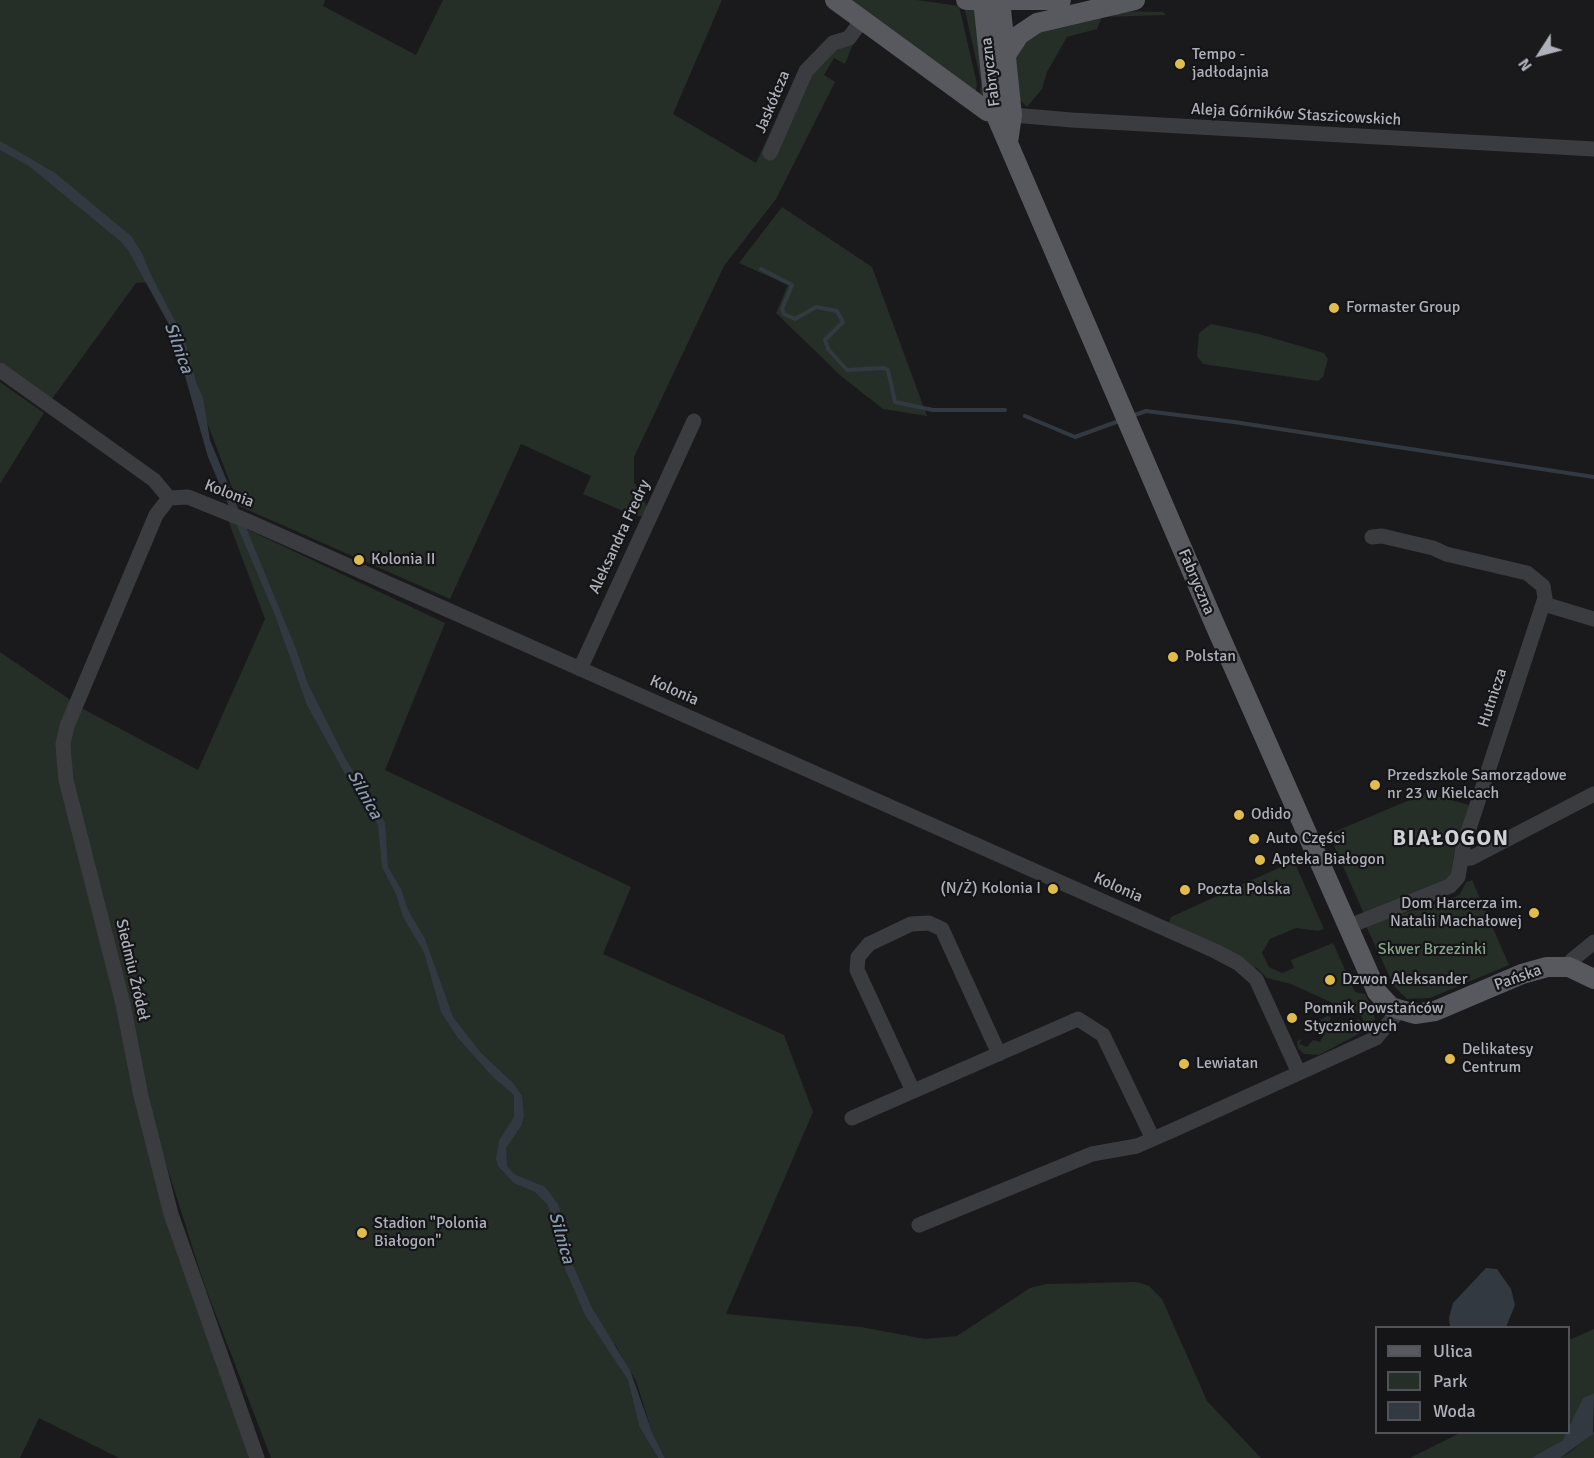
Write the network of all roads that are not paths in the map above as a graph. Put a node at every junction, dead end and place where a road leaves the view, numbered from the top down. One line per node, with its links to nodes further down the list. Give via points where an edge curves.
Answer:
1 (835, 0): 6 (main road)
2 (966, 0): 5 (main road)
3 (1061, 0): 5 (main road)
4 (1135, 0): 7 (main road, via 1037,23 1019,35)
5 (992, 1): 7 (main road, Fabryczna); 8 (main road, Fabryczna)
6 (862, 20): 8 (main road, via 987,111); 10 (street, Jaskółcza, via 849,38 833,43 806,71)
7 (1006, 55): 8 (main road, Fabryczna)
8 (1004, 114): 9 (street, Aleja Górników Staszicowskich); 20 (main road, Fabryczna, via 1008,142)
9 (1594, 149)
10 (770, 153)
11 (0, 370): 13 (street, via 154,480)
12 (693, 421): 17 (street, Aleksandra Fredry)
13 (170, 498): 17 (street, Kolonia, via 188,497 246,520); 31 (street, Siedmiu Źródeł, via 156,515 67,726 64,758 66,780 123,1004 168,1204)
14 (1372, 537): 15 (street, via 1382,536 1527,573 1543,586)
15 (1544, 604): 16 (street); 19 (street, Hutnicza)
16 (1594, 619)
17 (580, 669): 26 (street, Kolonia, via 1238,963 1256,979 1266,995)
18 (1594, 794): 19 (street, via 1470,858)
19 (1461, 859): 20 (street, Hutnicza, via 1458,877 1450,886)
20 (1347, 927): 24 (main road, Fabryczna, via 1377,992)
21 (1594, 942): 22 (street, via 1572,960)
22 (1569, 968): 23 (main road); 24 (main road, Pańska, via 1537,969 1430,1012)
23 (1594, 979)
24 (1400, 1011): 26 (street, via 1380,1035)
25 (999, 1054): 27 (street); 27 (street, via 942,929 929,923 911,924 869,944 858,957 857,970); 29 (street, via 1078,1019 1104,1035)
26 (1299, 1073): 29 (street)
27 (913, 1091): 28 (street)
28 (852, 1118)
29 (1153, 1139): 30 (street, via 1092,1154)
30 (919, 1225)
31 (257, 1458)

